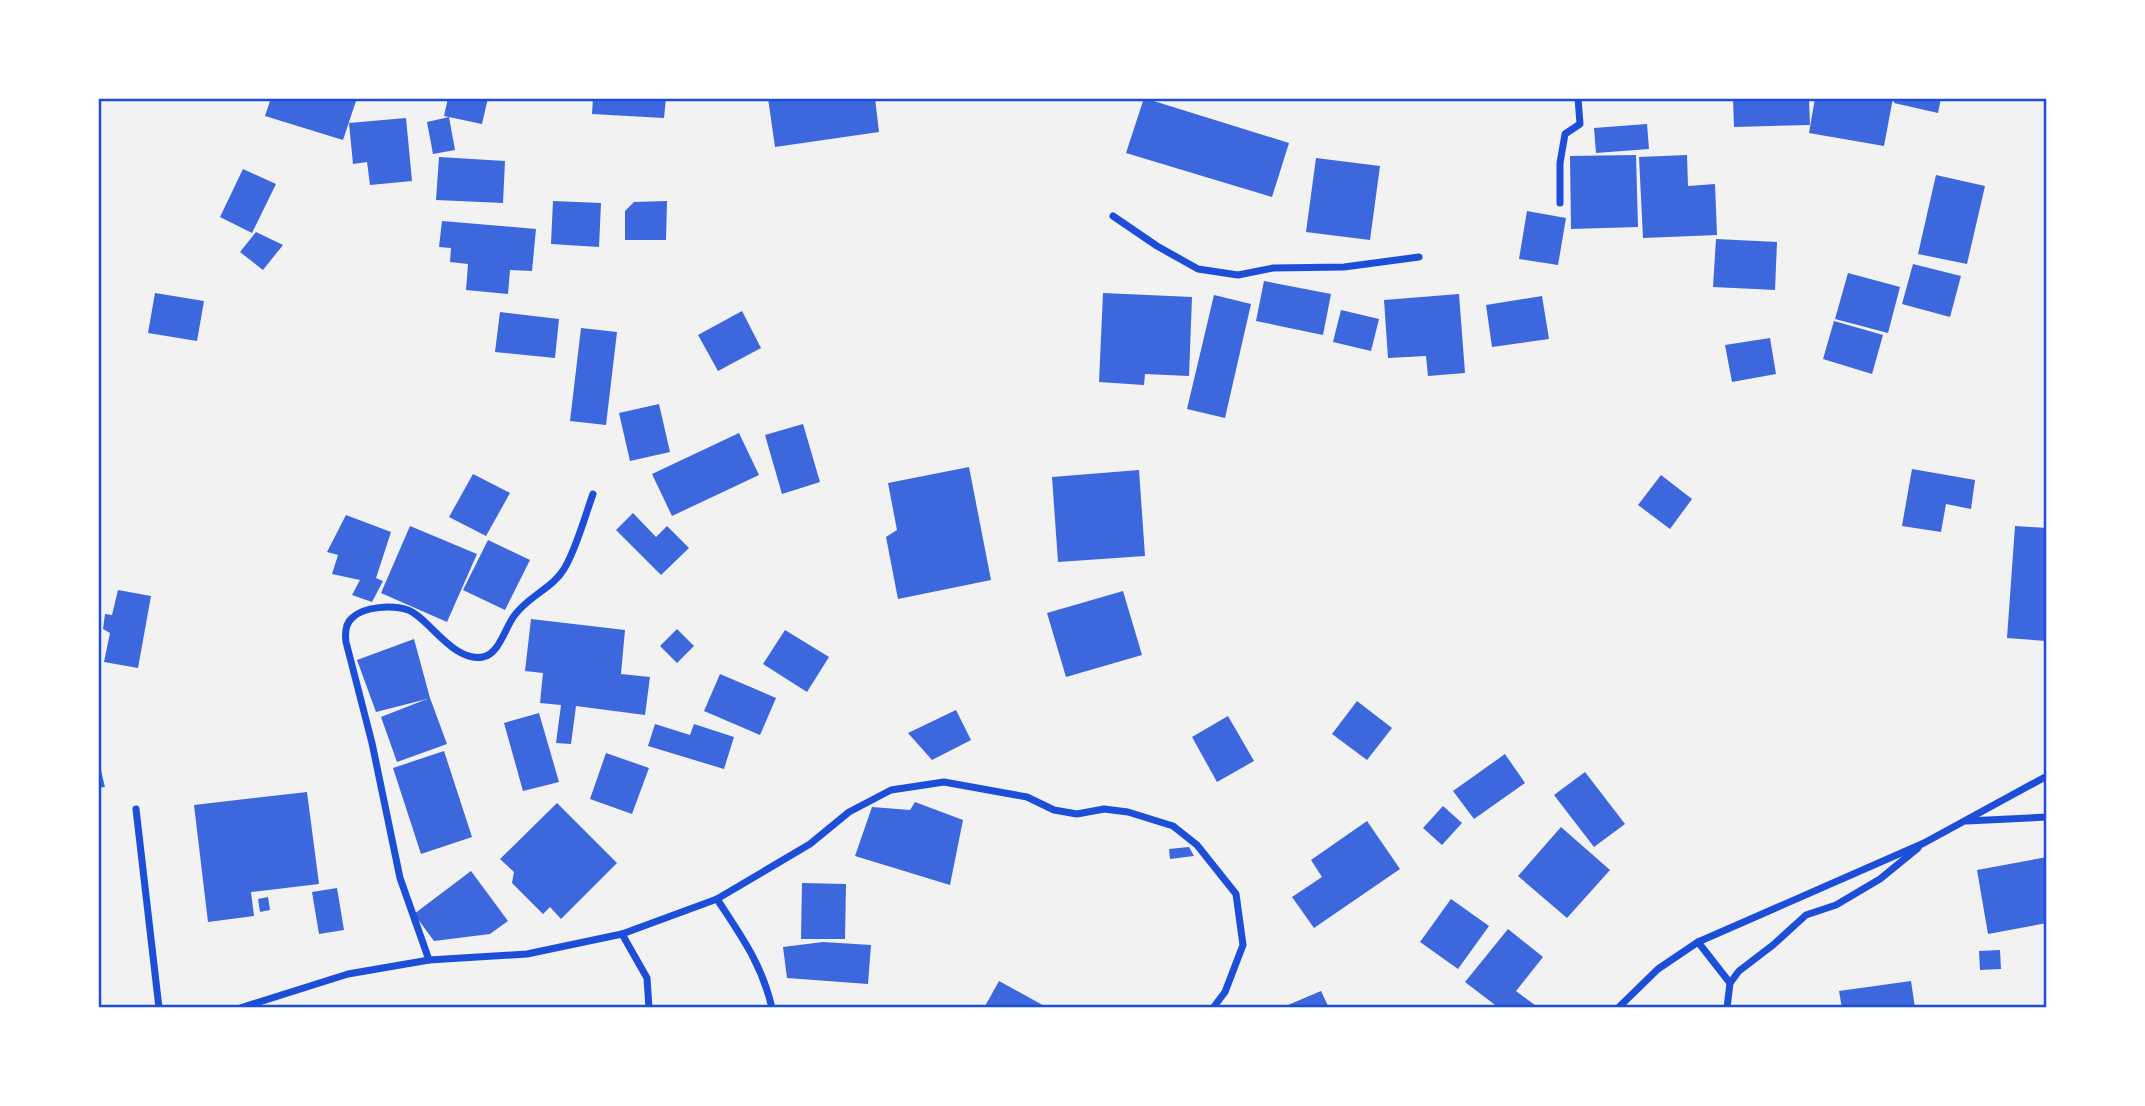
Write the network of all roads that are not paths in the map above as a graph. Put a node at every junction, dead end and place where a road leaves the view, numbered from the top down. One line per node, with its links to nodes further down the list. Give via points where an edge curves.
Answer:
1 (1578, 98): 2 (street, via 1580,124 1565,134)
2 (1560, 202)
3 (1113, 216): 4 (street, via 1198,269 1238,275 1273,268 1344,267)
4 (1419, 257)
5 (593, 494): 14 (street, via 564,570 513,616 489,655 480,658 456,649 411,611 385,607 362,612 351,618 345,630 400,878)
6 (2047, 776): 9 (street)
7 (136, 809): 16 (street)
8 (2047, 817): 9 (street)
9 (1962, 821): 10 (street)
10 (1924, 843): 13 (street); 15 (street, via 1880,879 1836,905 1806,915)
11 (717, 899): 12 (street); 19 (street, via 751,952 766,982); 20 (street, via 810,844 849,812 891,790 944,782 1027,797 1054,810 1077,814 1104,809 1128,812 1173,826 1196,845 1236,894 1243,945 1225,992)
12 (622, 934): 14 (street, via 527,954); 18 (street, via 647,978)
13 (1698, 942): 15 (street); 21 (street, via 1658,969)
14 (429, 960): 17 (street, via 348,974)
15 (1730, 983): 22 (street)
16 (159, 1008)
17 (240, 1008)
18 (649, 1008)
19 (772, 1008)
20 (1213, 1008)
21 (1618, 1008)
22 (1727, 1008)

